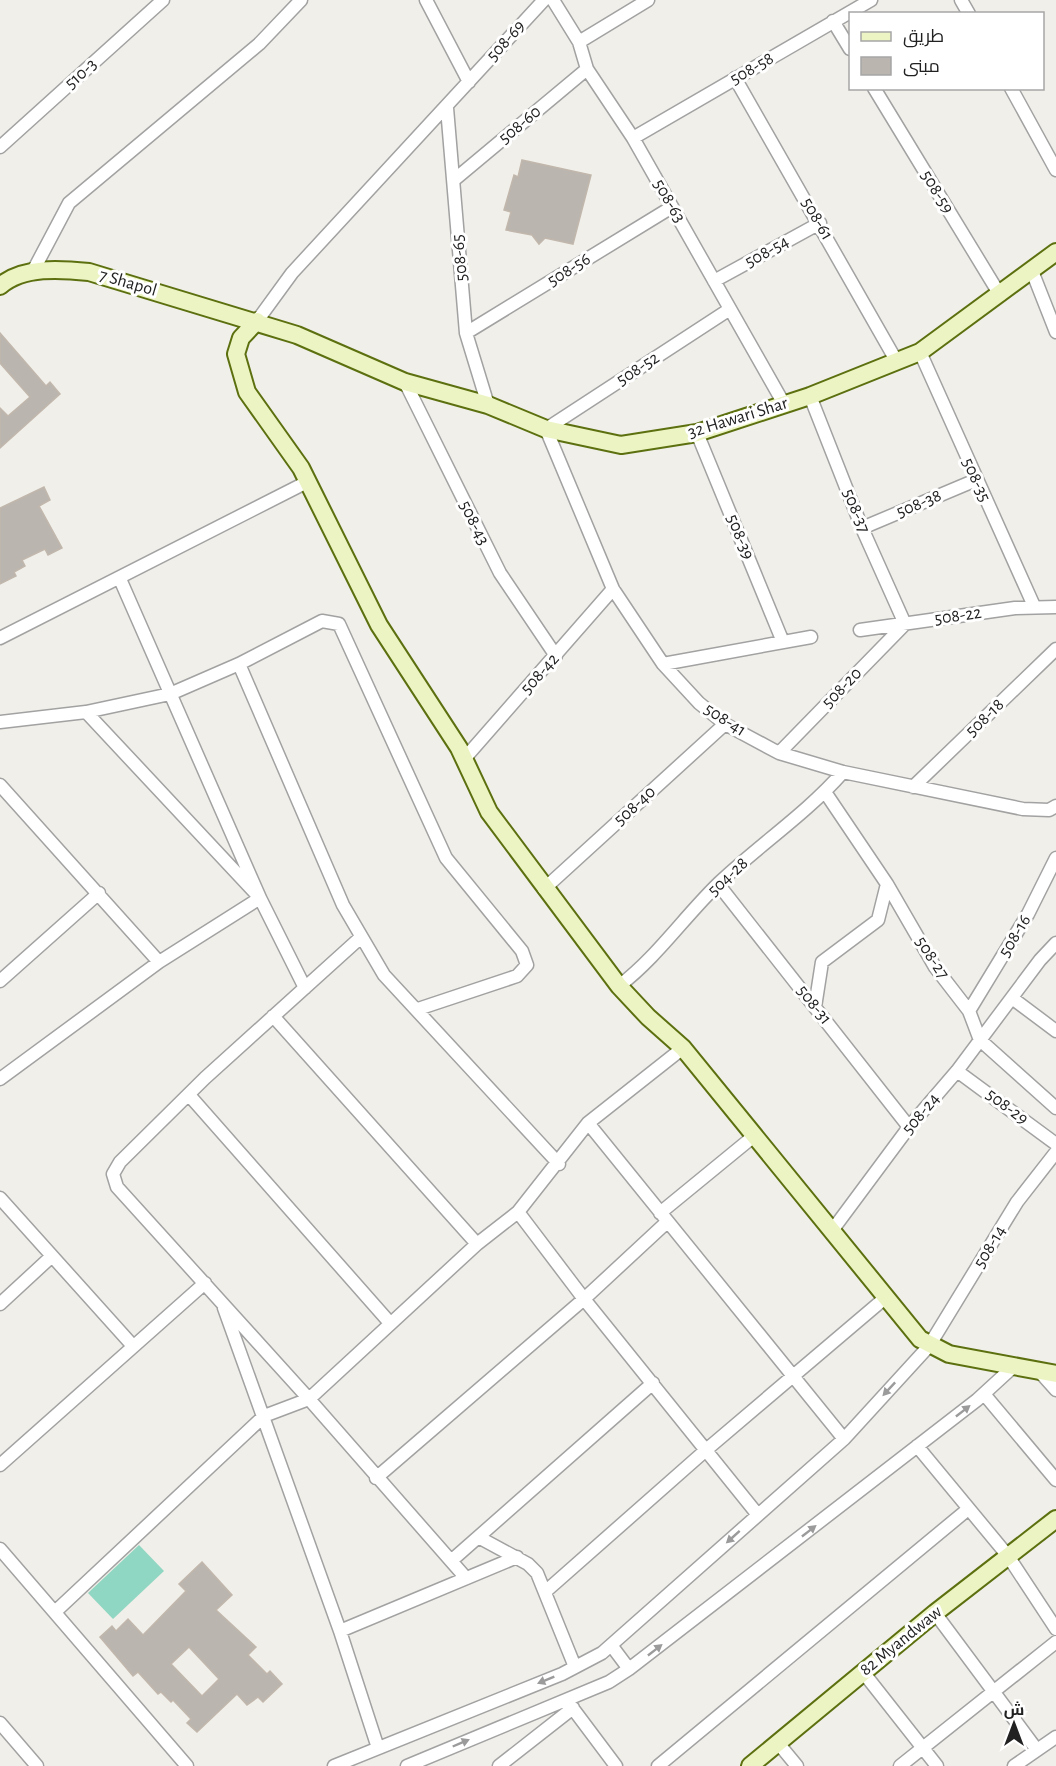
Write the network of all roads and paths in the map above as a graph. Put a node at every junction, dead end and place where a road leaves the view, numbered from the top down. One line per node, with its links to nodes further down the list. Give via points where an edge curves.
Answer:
1 (301, 0): 25 (street, via 259,44 69,202)
2 (426, 0): 13 (street)
3 (544, 0): 13 (street, 508-69)
4 (553, 0): 9 (street, 508-63)
5 (648, 0): 9 (street)
6 (155, 2): 18 (street, 510-3)
7 (862, 2): 8 (street, 508-58)
8 (833, 21): 10 (street); 12 (street, 508-58)
9 (579, 42): 11 (street, 508-63)
10 (849, 47)
11 (586, 69): 17 (street, 508-63); 20 (street, 508-60)
12 (735, 78): 17 (street, 508-58); 22 (street, 508-61)
13 (469, 82): 16 (street, 508-69)
14 (875, 90): 28 (street, 508-59)
15 (1012, 90): 19 (street)
16 (447, 108): 20 (street, 508-65); 30 (street, 508-69, via 292,273)
17 (633, 138): 21 (street, 508-63)
18 (0, 147)
19 (1056, 170)
20 (454, 180): 32 (street, 508-65)
21 (672, 207): 27 (street, 508-63); 32 (street, 508-56)
22 (820, 223): 27 (street, 508-54); 34 (street, 508-61)
23 (1056, 252): 24 (street, 32 Hawari Shar)
24 (1032, 271): 28 (street, 32 Hawari Shar); 31 (street)
25 (32, 273): 26 (street, 7 Shapol); 30 (street, 7 Shapol, via 59,269 89,272)
26 (3, 279)
27 (714, 281): 29 (street, 508-63)
28 (1000, 296): 33 (street, 32 Hawari Shar)
29 (730, 309): 37 (street, 508-63); 39 (street, 508-52)
30 (257, 321): 35 (street, 32 Hawari Shar); 42 (street, via 238,346 241,377 255,407)
31 (1056, 332)
32 (466, 333): 38 (street, 508-65)
33 (920, 352): 34 (street, 32 Hawari Shar); 41 (street, 508-35)
34 (897, 362): 36 (street, 32 Hawari Shar)
35 (405, 382): 38 (street, 32 Hawari Shar); 54 (street, 508-43, via 500,573)
36 (810, 396): 37 (street, 32 Hawari Shar); 43 (street, 508-37)
37 (784, 404): 40 (street, 32 Hawari Shar)
38 (488, 405): 39 (street, 32 Hawari Shar)
39 (546, 429): 40 (street, 32 Hawari Shar, via 621,445); 45 (street, 508-41)
40 (697, 433): 52 (street, 508-39)
41 (976, 480): 43 (street, 508-38); 46 (street, 508-35)
42 (309, 481): 44 (street); 62 (street, via 379,625)
43 (862, 528): 48 (street, 508-37)
44 (120, 579): 51 (street); 57 (street)
45 (613, 589): 54 (street, 508-42); 56 (street, 508-41)
46 (1034, 606): 47 (street, 508-22); 48 (street, 508-22)
47 (1056, 607)
48 (905, 624): 49 (street, 508-22); 61 (street, 508-20)
49 (860, 630)
50 (811, 636): 52 (street)
51 (0, 638)
52 (783, 642): 56 (street)
53 (1056, 649): 65 (street, 508-18)
54 (556, 656): 62 (street, 508-42)
55 (239, 664): 57 (street); 74 (street); 82 (street, via 322,621 339,624 446,858 522,951 527,965 517,976)
56 (663, 664): 60 (street, 508-41, via 699,704)
57 (170, 694): 58 (street); 73 (street)
58 (86, 712): 59 (street); 73 (street)
59 (0, 722)
60 (725, 724): 61 (street, 508-41); 71 (street, 508-40)
61 (779, 753): 63 (street, 508-41)
62 (465, 758): 71 (street, via 483,803)
63 (843, 772): 65 (street, 508-41); 66 (street, 504-28)
64 (0, 785): 72 (street)
65 (913, 787): 67 (street, 508-41, via 1023,809 1049,810)
66 (825, 792): 69 (street, 504-28); 70 (street, 508-27)
67 (1056, 806)
68 (1056, 858): 83 (street, 508-16, via 1028,914)
69 (718, 884): 78 (street, 504-28, via 642,968); 81 (street, 508-31)
70 (887, 884): 81 (street, via 878,920 822,962); 83 (street, 508-27, via 935,967)
71 (544, 889): 78 (street)
72 (99, 893): 76 (street); 77 (street)
73 (260, 898): 76 (street); 79 (street)
74 (360, 938): 79 (street); 82 (street, via 384,975)
75 (1056, 943): 80 (street, 508-24)
76 (159, 962): 89 (street)
77 (2, 974)
78 (619, 986): 87 (street)
79 (305, 988): 84 (street)
80 (1012, 998): 85 (street); 86 (street, 508-24)
81 (815, 1007): 93 (street, 508-31)
82 (418, 1009): 97 (street)
83 (969, 1011): 86 (street, 508-27)
84 (273, 1016): 90 (street); 102 (street)
85 (1056, 1031)
86 (980, 1040): 88 (street, 508-24); 91 (street, 508-27)
87 (683, 1047): 92 (street); 94 (street)
88 (957, 1071): 93 (street, 508-24); 95 (street, 508-29)
89 (0, 1079)
90 (189, 1095): 104 (street, via 120,1162 113,1174 117,1187); 109 (street)
91 (1056, 1108)
92 (588, 1123): 97 (street); 100 (street)
93 (909, 1127): 101 (street, 508-24)
94 (754, 1136): 100 (street); 101 (street)
95 (1056, 1144)
96 (1056, 1152): 111 (street, 508-14, via 1017,1202)
97 (559, 1164): 99 (street)
98 (0, 1198): 103 (street)
99 (518, 1212): 102 (street); 106 (street)
100 (664, 1218): 106 (street); 115 (street)
101 (831, 1232): 105 (street)
102 (477, 1244): 109 (street)
103 (52, 1256): 108 (street); 110 (street)
104 (205, 1283): 107 (street); 110 (street)
105 (885, 1298): 111 (street, via 911,1331); 115 (street)
106 (584, 1299): 116 (street); 125 (street)
107 (222, 1302): 119 (street); 120 (street)
108 (0, 1304)
109 (390, 1323): 119 (street)
110 (134, 1346): 124 (street)
111 (929, 1346): 112 (street, via 949,1354); 121 (street, 508-14, one-way to 121)
112 (1013, 1366): 113 (street); 118 (street)
113 (1039, 1371): 114 (street); 117 (street)
114 (1056, 1374)
115 (793, 1378): 121 (street); 123 (street)
116 (653, 1383): 123 (street); 130 (street)
117 (1056, 1390)
118 (984, 1394): 122 (street, one-way to 118); 126 (street)
119 (309, 1399): 120 (street); 125 (street)
120 (264, 1416): 137 (street); 140 (street)
121 (844, 1438): 128 (street, 508-14)
122 (917, 1446): 127 (street); 144 (street, one-way to 122)
123 (706, 1450): 128 (street); 136 (street)
124 (0, 1465)
125 (376, 1478): 134 (street)
126 (1056, 1480)
127 (967, 1510): 132 (street); 161 (street)
128 (758, 1515): 142 (street, 508-14, one-way to 142)
129 (1056, 1519): 132 (street, 82 Myandwaw)
130 (480, 1538): 133 (street); 134 (street)
131 (0, 1549): 137 (street)
132 (1008, 1556): 138 (street, 82 Myandwaw); 139 (street)
133 (517, 1557): 135 (street); 136 (street, via 537,1573)
134 (451, 1561): 135 (street)
135 (466, 1578): 140 (street)
136 (545, 1592): 143 (street)
137 (56, 1611): 157 (street)
138 (935, 1613): 145 (street, 82 Myandwaw); 146 (street)
139 (1056, 1629)
140 (340, 1631): 151 (street)
141 (1056, 1642): 146 (street)
142 (611, 1645): 143 (street, 508-14); 144 (street)
143 (575, 1667): 151 (street, 508-14, one-way to 151)
144 (629, 1669): 147 (street)
145 (863, 1672): 150 (street, 82 Myandwaw); 152 (street)
146 (993, 1691): 152 (street); 153 (street)
147 (570, 1704): 155 (street); 159 (street, one-way to 147); 160 (street)
148 (0, 1723): 156 (street)
149 (1056, 1737): 153 (street)
150 (778, 1743): 162 (street, 82 Myandwaw); 163 (street)
151 (378, 1748): 158 (street, 508-14)
152 (923, 1748): 164 (street); 165 (street)
153 (1037, 1750): 154 (street)
154 (1027, 1762): 166 (street)
155 (614, 1765)
156 (38, 1766)
157 (187, 1766)
158 (334, 1766)
159 (407, 1766)
160 (499, 1766)
161 (658, 1766)
162 (750, 1766)
163 (797, 1766)
164 (900, 1766)
165 (937, 1766)
166 (1014, 1766)

